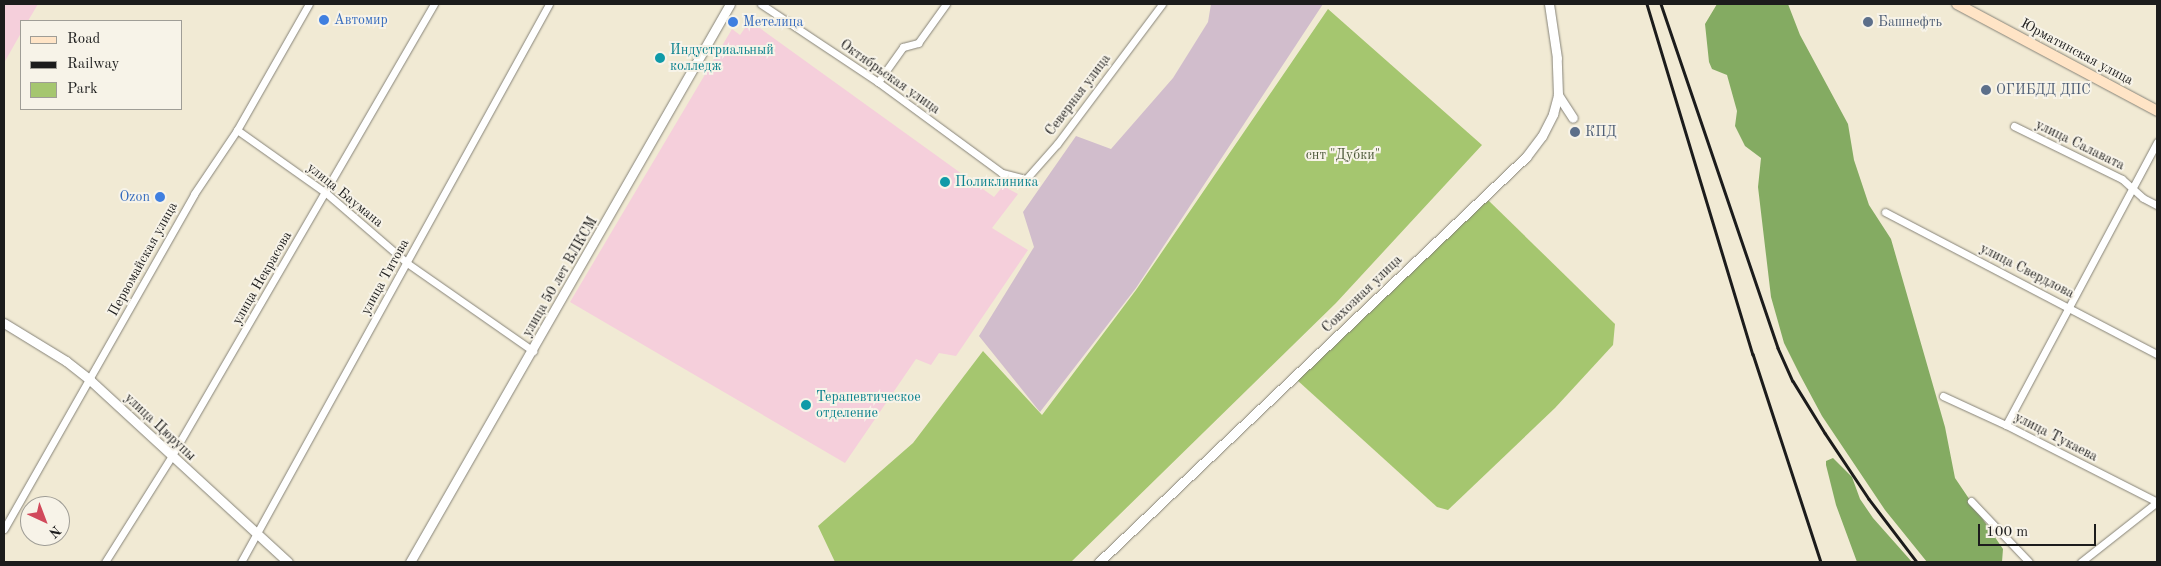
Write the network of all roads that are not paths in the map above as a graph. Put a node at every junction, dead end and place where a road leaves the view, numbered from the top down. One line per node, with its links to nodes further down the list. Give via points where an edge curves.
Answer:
1 (309, 4): 15 (street, Первомайская улица)
2 (434, 4): 19 (street, улица Некрасова)
3 (550, 4): 22 (street, улица Титова)
4 (730, 4): 25 (street, улица 50 лет ВЛКСМ)
5 (761, 4): 10 (street, Октябрьская улица)
6 (946, 4): 10 (street, via 918,43 903,47)
7 (1162, 4): 17 (street, Северная улица, via 1032,174 1026,179)
8 (1549, 4): 11 (street, Совхозная улица, via 1557,58)
9 (1957, 4): 12 (main road, Юрматинская улица)
10 (878, 82): 17 (street, Октябрьская улица)
11 (1558, 95): 13 (street); 39 (street, Совхозная улица, via 1548,127 1526,157)
12 (2157, 111)
13 (1573, 118)
14 (2014, 126): 18 (street, улица Салавата, via 2122,179)
15 (238, 130): 19 (street, улица Баумана); 27 (street, Первомайская улица, via 194,194)
16 (2157, 142): 18 (street)
17 (1002, 173)
18 (2133, 188): 20 (street, улица Салавата); 23 (street)
19 (326, 193): 22 (street, улица Баумана); 30 (street, улица Некрасова)
20 (2157, 205)
21 (1885, 212): 23 (street, улица Свердлова)
22 (407, 263): 25 (street, улица Баумана); 34 (street, улица Титова)
23 (2070, 307): 26 (street, улица Свердлова); 29 (street)
24 (4, 324): 27 (street, улица Цюрупы, via 66,361)
25 (533, 351): 38 (street, улица 50 лет ВЛКСМ)
26 (2157, 354)
27 (90, 380): 30 (street, улица Цюрупы); 33 (street, Первомайская улица)
28 (1943, 396): 29 (street, улица Тукаева)
29 (2006, 425): 32 (street, улица Тукаева)
30 (171, 457): 34 (street, улица Цюрупы); 35 (street, улица Некрасова)
31 (1971, 501): 40 (street)
32 (2157, 502): 41 (street)
33 (4, 528)
34 (257, 536): 36 (street, улица Титова); 37 (street, улица Цюрупы)
35 (105, 562)
36 (241, 562)
37 (288, 562)
38 (410, 562)
39 (1099, 562)
40 (2029, 562)
41 (2081, 562)

